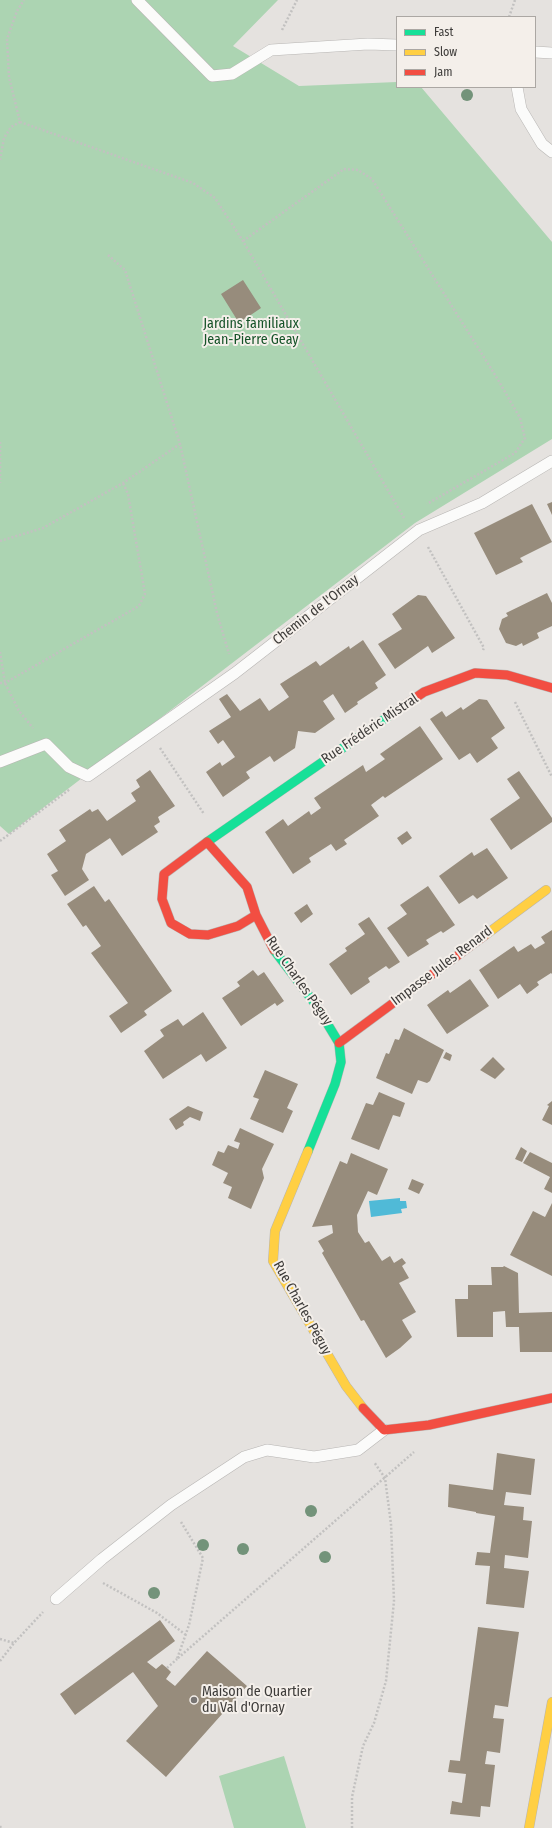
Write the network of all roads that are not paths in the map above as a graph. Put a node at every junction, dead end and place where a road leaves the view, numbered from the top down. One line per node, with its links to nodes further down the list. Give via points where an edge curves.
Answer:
1 (137, 0): 2 (lane, via 212,76 232,74 271,50 368,44)
2 (396, 45)
3 (536, 52): 4 (lane)
4 (552, 53)
5 (517, 88): 6 (lane, via 521,109 542,144)
6 (552, 152)
7 (552, 460): 9 (lane, Chemin de l'Ornay, via 482,503 419,530 234,673 88,776 69,767 46,744)
8 (552, 688): 10 (street, Rue Frédéric Mistral, via 507,675 475,673 424,692)
9 (0, 762)
10 (207, 842): 12 (street, Rue Charles Péguy, via 247,886); 12 (street, via 164,874 162,899 171,923 190,934 208,935 238,926)
11 (546, 890): 13 (street, Impasse Jules Renard)
12 (256, 915): 13 (street, Rue Charles Péguy, via 270,944 316,1004)
13 (339, 1043): 15 (street, Rue Charles Péguy, via 341,1062 335,1084 275,1231 273,1261 346,1386)
14 (552, 1398): 15 (street, via 429,1425)
15 (384, 1430): 16 (lane, via 359,1448 314,1457 267,1450 244,1457 171,1505)
16 (56, 1599)
17 (552, 1702): 18 (street)
18 (529, 1828)

